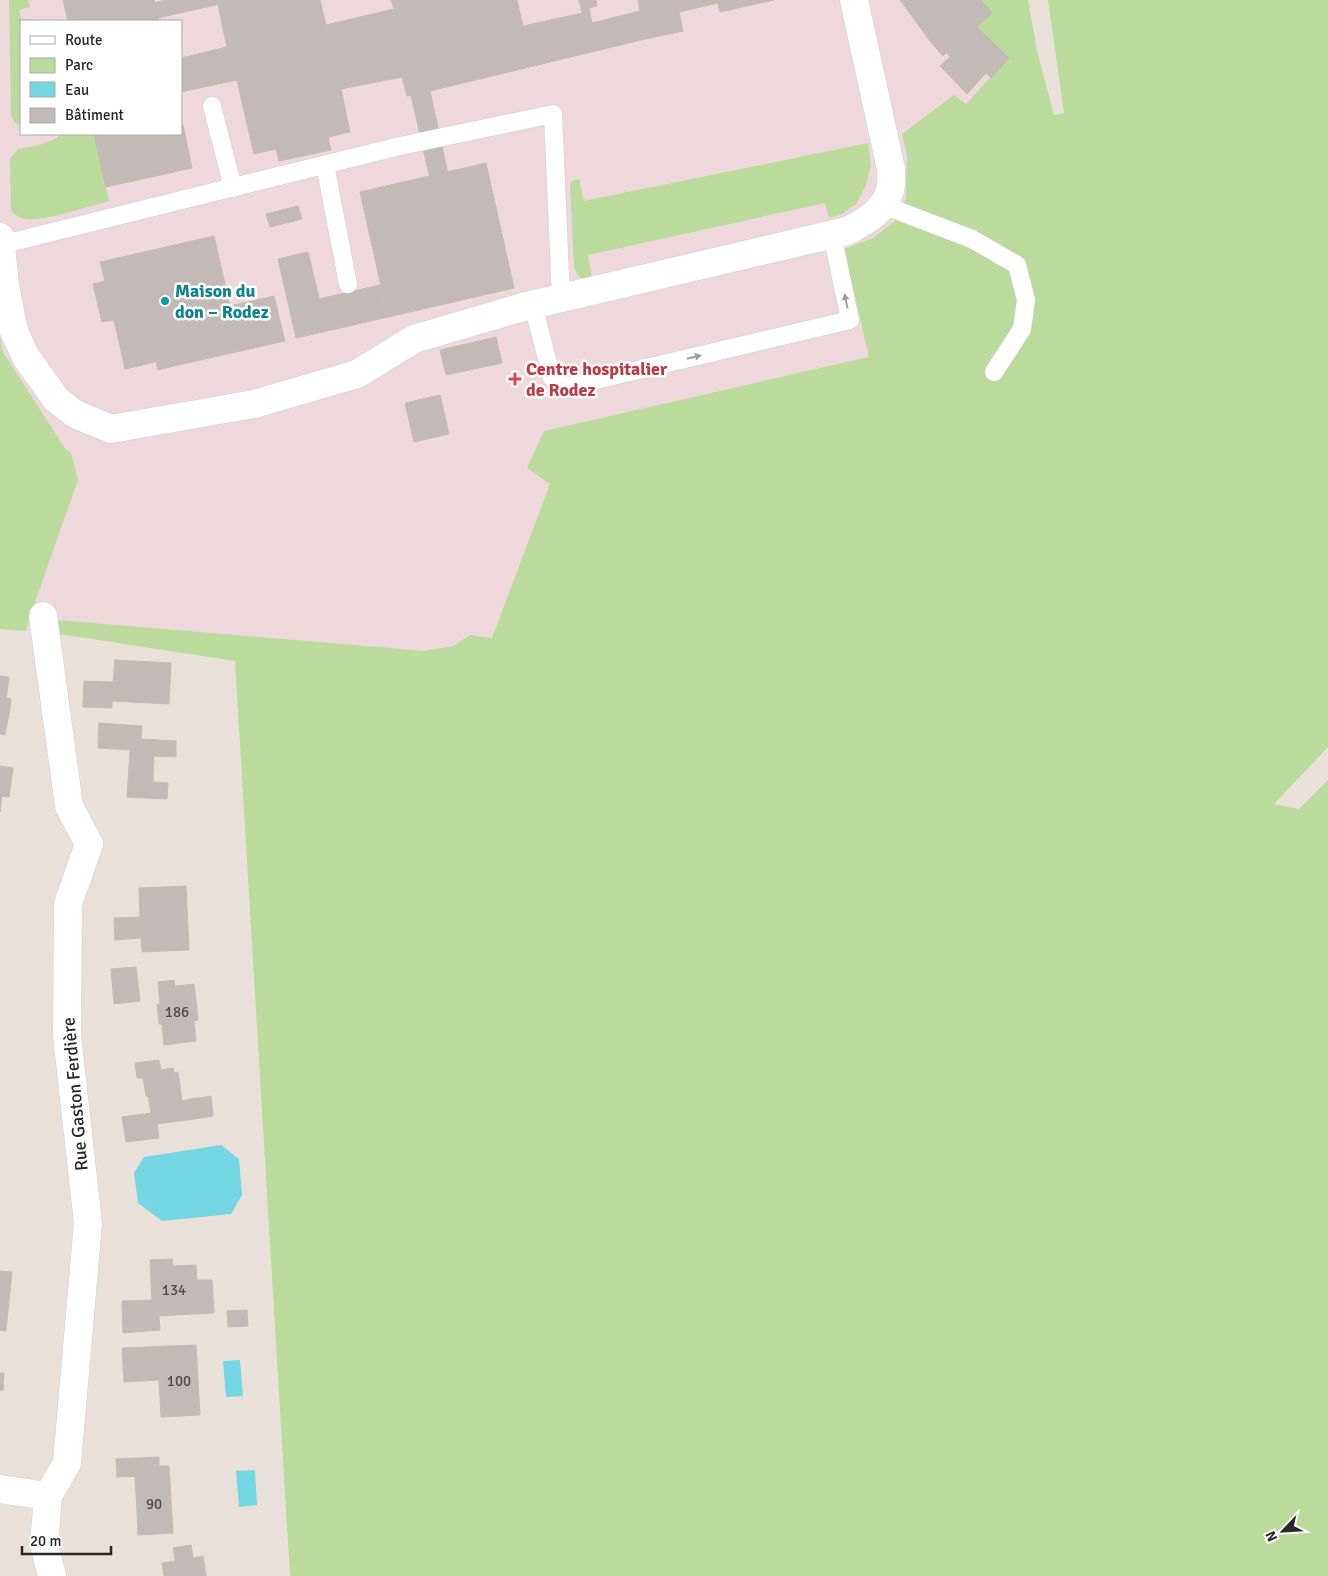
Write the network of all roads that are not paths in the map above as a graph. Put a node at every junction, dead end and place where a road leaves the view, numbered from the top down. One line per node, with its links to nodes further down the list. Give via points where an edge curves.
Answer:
1 (854, 0): 5 (street, via 891,169 890,190)
2 (212, 106): 4 (lane)
3 (324, 165): 4 (lane); 9 (lane); 10 (lane, via 553,114)
4 (232, 188): 8 (lane)
5 (883, 205): 6 (street, via 868,221); 12 (lane, via 972,239 1017,265 1026,300 1022,329)
6 (832, 234): 10 (street); 11 (lane, one-way to 6, via 552,378 566,387 831,325 850,320)
7 (0, 237): 8 (street)
8 (0, 245): 11 (street, via 14,331 26,357 56,399 75,414 111,429 294,393 357,374 414,339)
9 (348, 284)
10 (561, 298): 11 (street)
11 (533, 305)
12 (994, 372)
13 (43, 616): 15 (street, Rue Gaston Ferdière, via 69,806 89,844 68,904 67,1036 88,1223 67,1463)
14 (0, 1489): 15 (street)
15 (48, 1496): 16 (street, via 44,1545)
16 (52, 1576)

